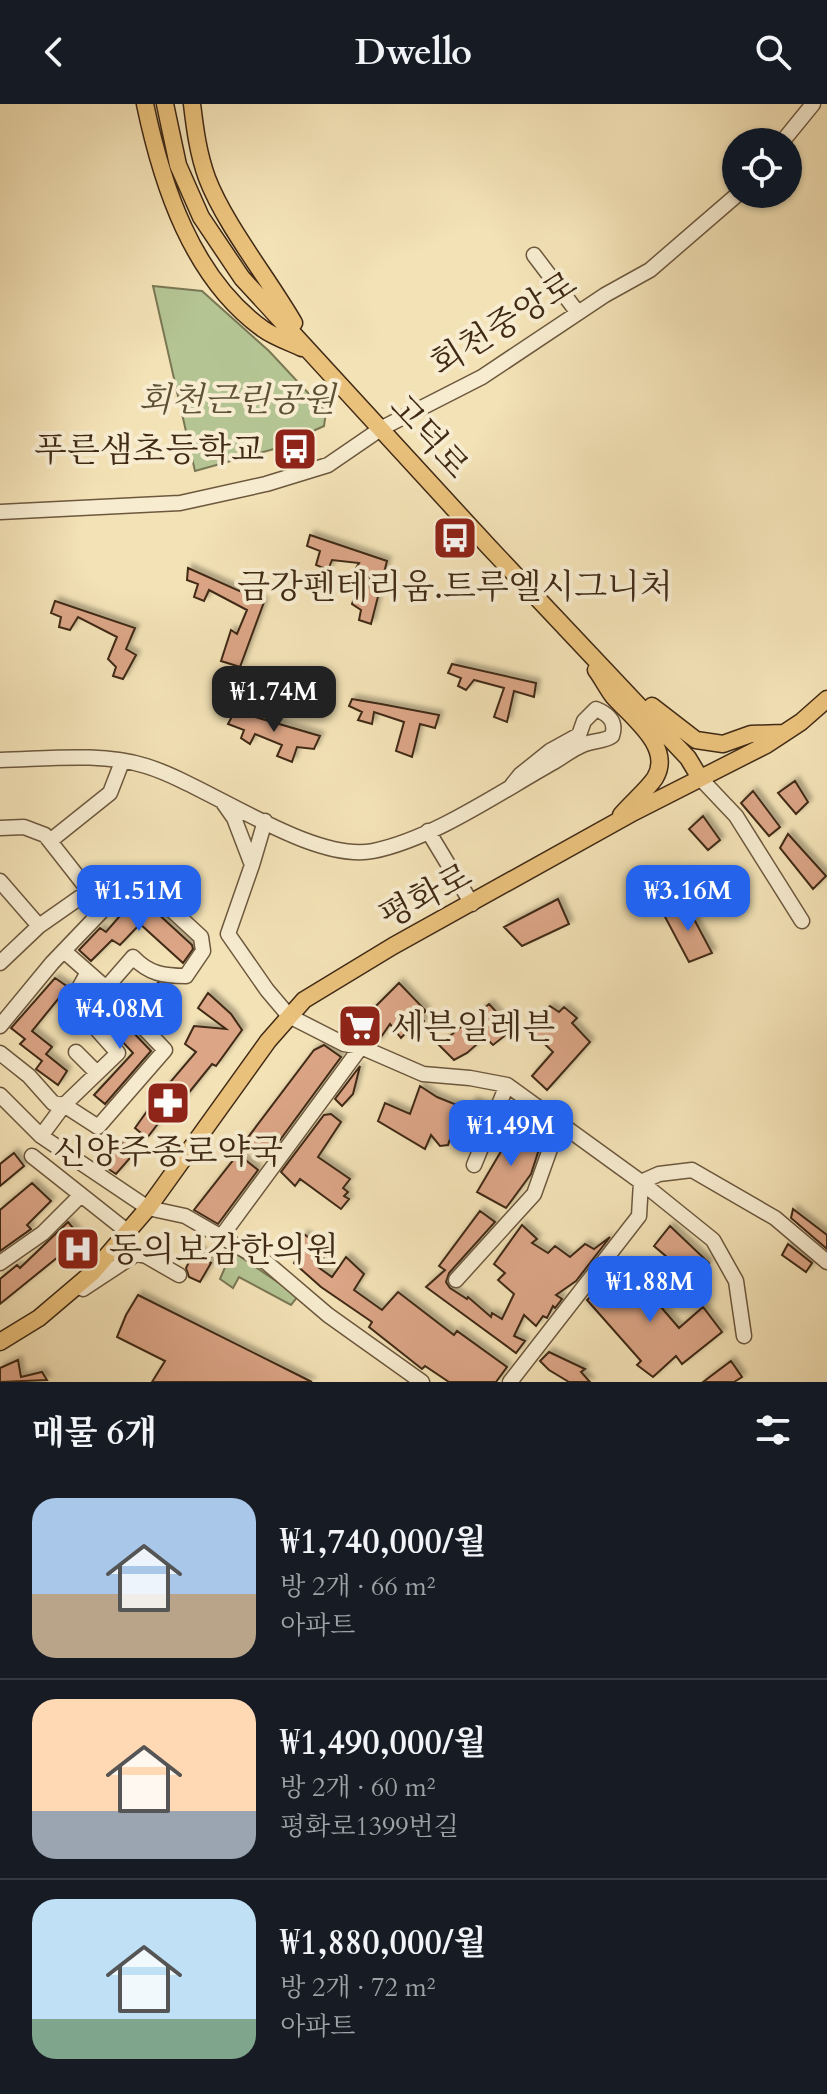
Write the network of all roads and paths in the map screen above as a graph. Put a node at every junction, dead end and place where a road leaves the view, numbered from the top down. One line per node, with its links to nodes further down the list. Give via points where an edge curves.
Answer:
1 (145, 104): 9 (main road, via 171,198 199,255 241,310 265,331)
2 (165, 104): 9 (main road, 고덕로, via 178,165 201,217 242,278)
3 (192, 104): 9 (main road, via 208,180)
4 (813, 104): 5 (street)
5 (793, 128)
6 (722, 208): 8 (street, 회천중앙로, via 650,270)
7 (534, 255): 8 (street)
8 (578, 313): 10 (street, 회천중앙로, via 482,377)
9 (310, 352): 10 (main road, 고덕로)
10 (382, 428): 11 (street, 회천중앙로, via 328,465 180,503); 12 (main road, 고덕로)
11 (0, 512)
12 (579, 641): 13 (main road, 고덕로); 23 (main road, via 611,694 657,748 660,767 654,779)
13 (607, 671): 16 (main road, via 696,740 723,744 751,734); 19 (main road, 고덕로, via 691,761)
14 (827, 699): 15 (main road, 평화로)
15 (819, 710): 16 (main road, 평화로)
16 (785, 733): 19 (main road, 평화로)
17 (0, 760): 18 (street)
18 (122, 762): 21 (street, via 146,766); 26 (street, via 110,793)
19 (700, 778): 23 (main road, 평화로); 31 (street, via 736,816)
20 (512, 785): 20 (street, via 588,742 612,736 613,721 596,709 579,735 550,751); 25 (street)
21 (222, 801): 22 (street); 27 (street)
22 (265, 821): 25 (street, via 328,849 371,851); 27 (street)
23 (615, 823): 30 (main road, 평화로)
24 (0, 828): 26 (street, via 24,827)
25 (428, 831): 30 (street)
26 (50, 841): 32 (street, via 89,891)
27 (252, 865): 37 (street, via 228,934)
28 (0, 881): 29 (street)
29 (6, 900): 32 (street)
30 (472, 904): 37 (main road, 평화로, via 328,985)
31 (802, 921)
32 (39, 926): 34 (street)
33 (64, 951): 35 (street); 36 (street, via 121,891 150,890 201,937 203,951 186,976 164,976 133,957); 38 (street)
34 (0, 963)
35 (88, 972): 36 (street); 42 (street, via 75,1005 118,1053)
36 (106, 988): 45 (street, via 165,1050 98,1127)
37 (289, 1016): 39 (street); 52 (main road, 평화로)
38 (0, 1026)
39 (361, 1047): 43 (street, via 423,1074); 54 (street)
40 (76, 1052): 42 (street)
41 (0, 1053): 45 (street, via 53,1103)
42 (97, 1073): 45 (street)
43 (507, 1085): 46 (street); 49 (street)
44 (0, 1095): 47 (street)
45 (64, 1105): 47 (street)
46 (559, 1124): 50 (street); 58 (street, via 534,1194)
47 (41, 1136): 52 (street)
48 (32, 1156): 51 (street)
49 (474, 1165)
50 (641, 1182): 55 (street, via 692,1170 775,1218); 60 (street, via 713,1240 736,1281); 63 (street, via 639,1216)
51 (81, 1195): 53 (street); 56 (street, via 43,1233)
52 (148, 1208): 53 (main road, 평화로); 54 (street, via 185,1216)
53 (128, 1232): 59 (main road, 평화로, via 77,1288)
54 (221, 1237): 62 (street, via 267,1263 328,1315)
55 (827, 1262)
56 (0, 1263)
57 (179, 1275): 59 (street, via 136,1254)
58 (456, 1280)
59 (39, 1318): 61 (main road, 평화로)
60 (744, 1336)
61 (0, 1342)
62 (422, 1382)
63 (510, 1382)

